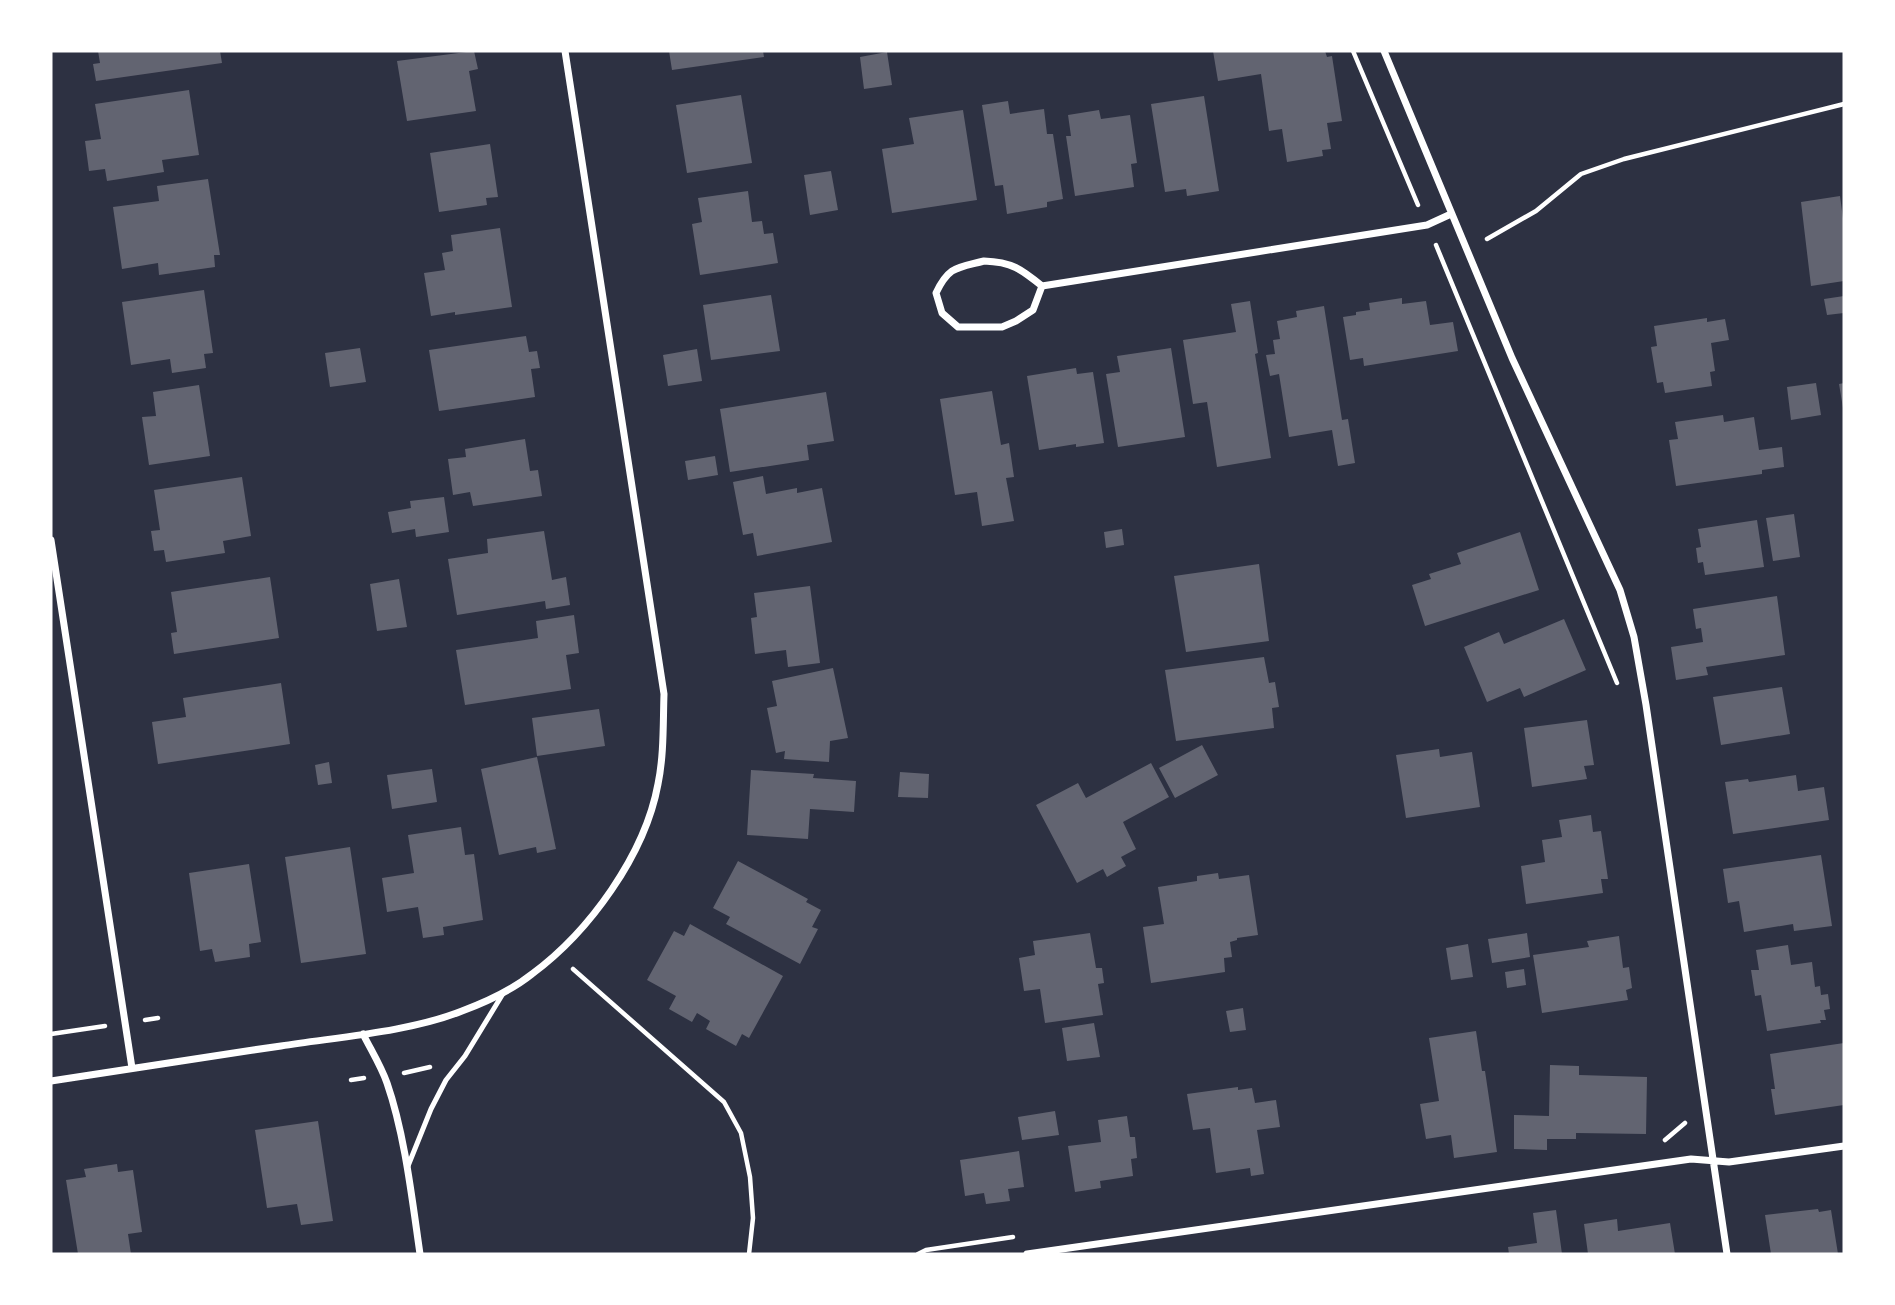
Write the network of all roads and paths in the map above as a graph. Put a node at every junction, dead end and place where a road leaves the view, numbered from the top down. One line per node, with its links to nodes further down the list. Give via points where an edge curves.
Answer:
1 (565, 51): 13 (street, via 664,694 662,742 659,784 645,830 623,872 557,953)
2 (1353, 51): 5 (path)
3 (1384, 51): 6 (street)
4 (1844, 104): 7 (path, via 1581,174 1536,211)
5 (1404, 175)
6 (1451, 214): 9 (street, via 1427,225); 24 (street, via 1620,590 1634,637)
7 (1498, 232)
8 (1444, 265): 11 (path)
9 (1042, 286): 9 (street, via 1033,310 1003,327 978,329 958,327 942,313 936,293 945,275 984,261 1005,262)
10 (51, 540): 18 (street)
11 (1618, 683)
12 (581, 977): 27 (path, via 724,1102 741,1133 751,1177)
13 (504, 992): 16 (street, via 461,1012); 25 (lane, via 446,1080)
14 (92, 1028): 15 (path)
15 (51, 1034)
16 (363, 1034): 18 (street); 25 (street, via 386,1081)
17 (432, 1067): 19 (path)
18 (132, 1068): 20 (street)
19 (405, 1072)
20 (51, 1081)
21 (1686, 1122): 22 (path)
22 (1688, 1131)
23 (1844, 1146): 24 (street, via 1729,1162)
24 (1713, 1160): 28 (street, via 1691,1159); 29 (street)
25 (407, 1169): 26 (street)
26 (420, 1254)
27 (749, 1254)
28 (1027, 1254)
29 (1727, 1254)

